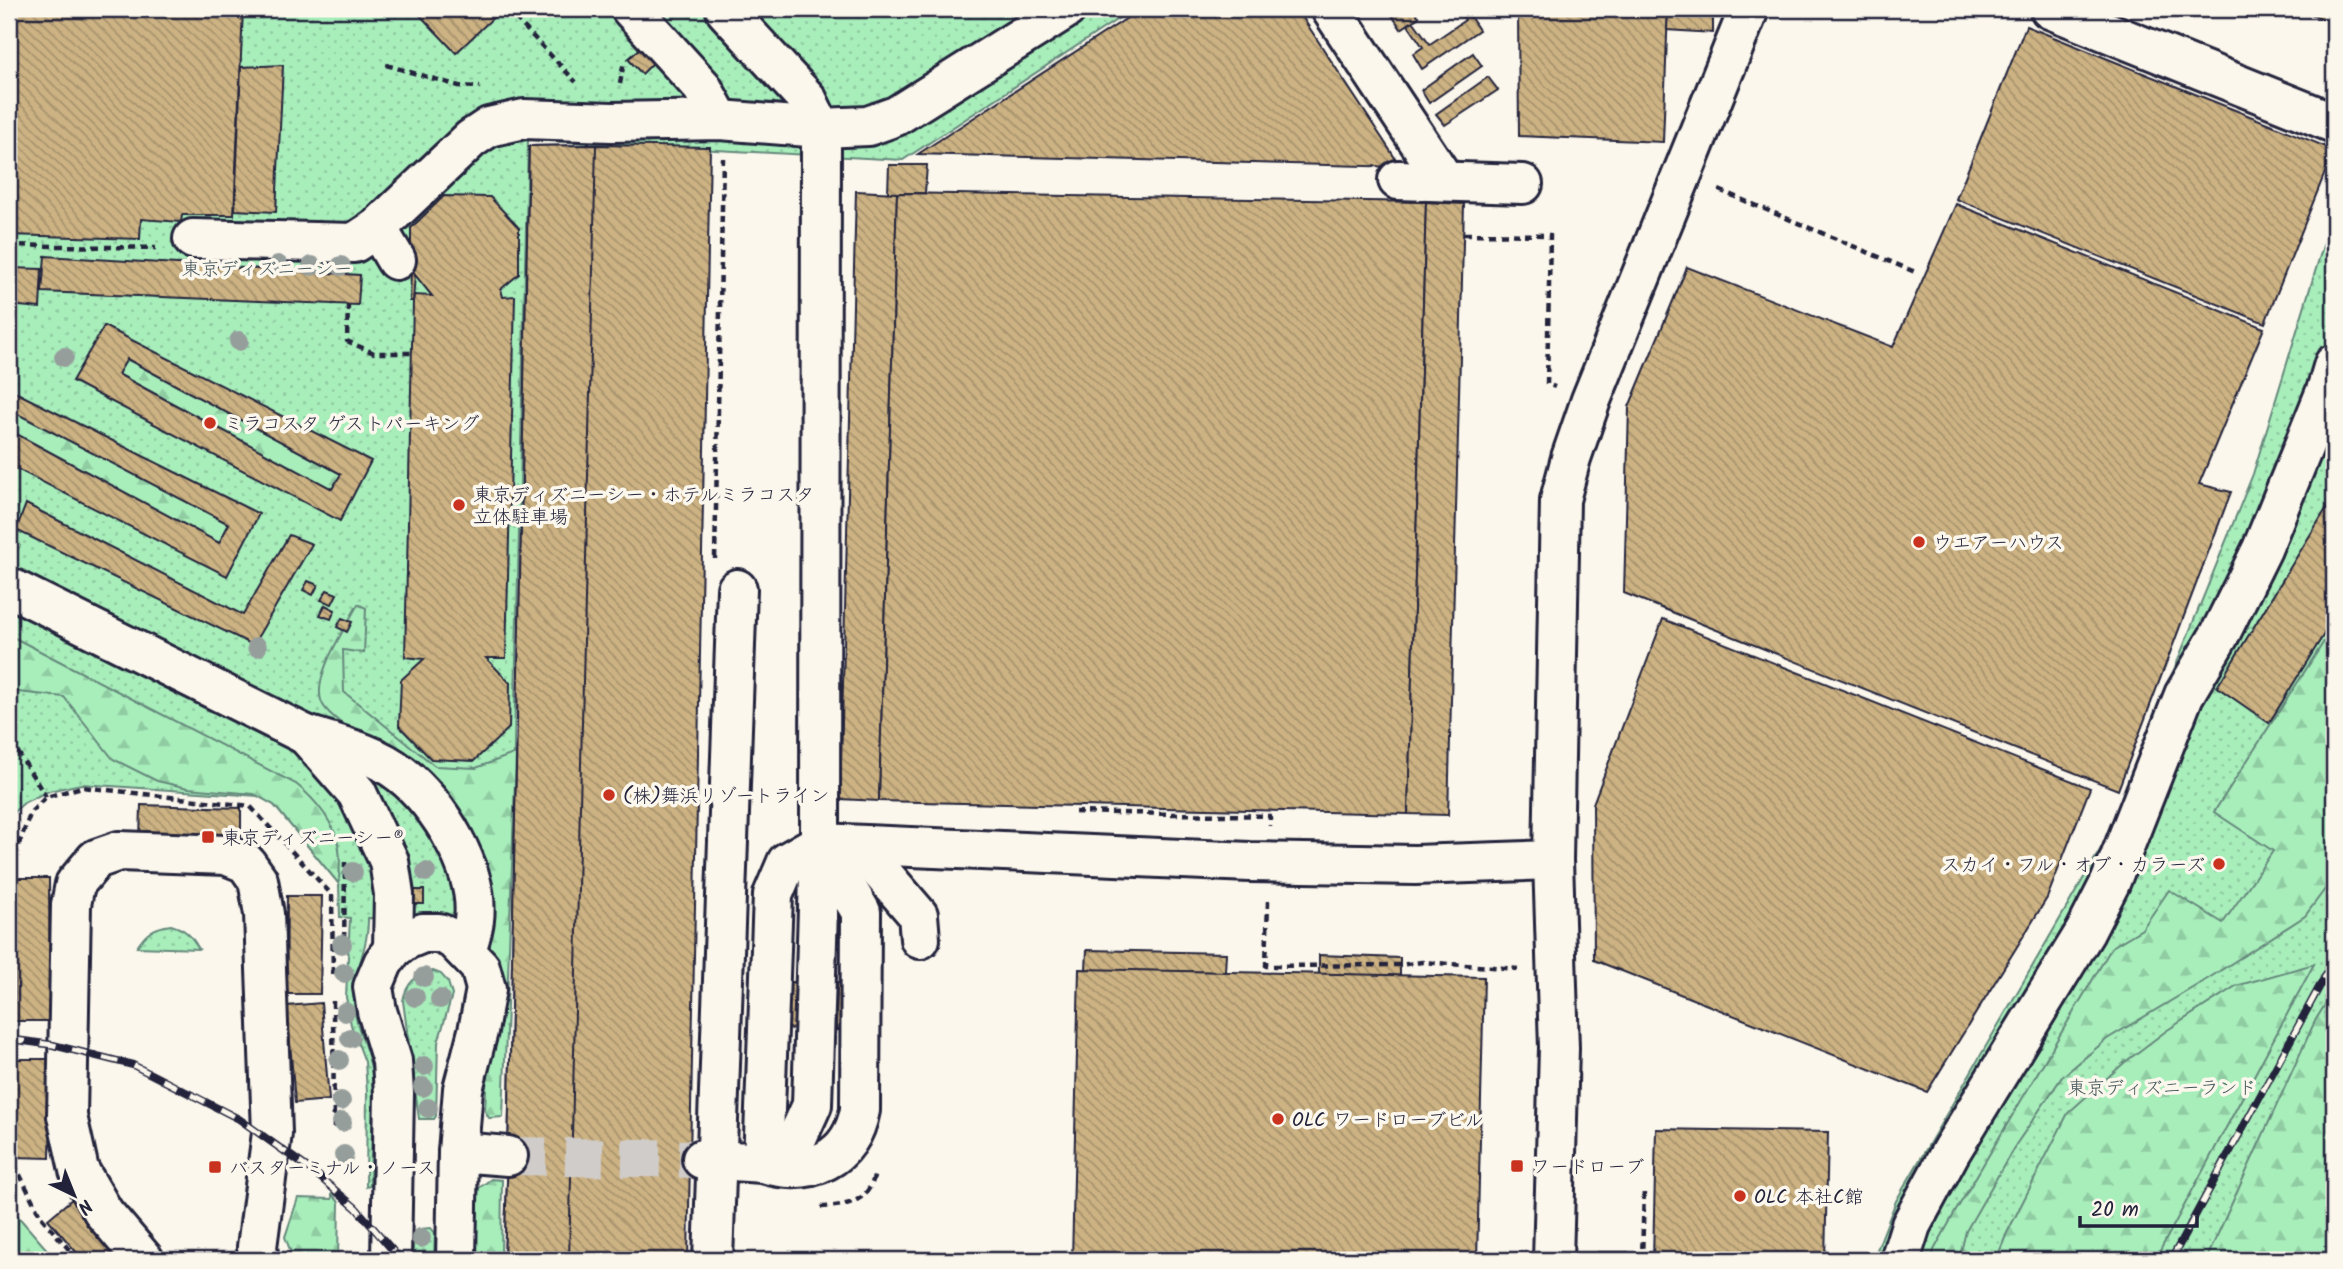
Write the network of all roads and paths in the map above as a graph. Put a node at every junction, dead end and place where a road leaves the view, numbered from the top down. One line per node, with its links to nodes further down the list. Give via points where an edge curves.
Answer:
1 (507, 9): 8 (path)
2 (631, 9): 11 (street, via 702,87)
3 (728, 9): 10 (street, via 807,99)
4 (1066, 9): 10 (street, via 897,116 868,126)
5 (1331, 9): 13 (street)
6 (1749, 9): 23 (street)
7 (2050, 9): 9 (street)
8 (583, 90)
9 (2334, 123)
10 (821, 128): 11 (street); 30 (street)
11 (722, 134): 17 (street, via 523,118 489,127 471,139 387,244); 24 (path)
12 (1398, 180): 13 (street)
13 (1445, 181): 14 (street)
14 (1523, 184)
15 (1709, 186): 19 (path)
16 (1464, 234): 23 (path, via 1550,235 1546,384)
17 (177, 244): 18 (path)
18 (9, 245)
19 (1915, 272)
20 (348, 304): 21 (path, via 347,341 374,353)
21 (412, 353)
22 (2334, 364): 56 (street, via 2262,550 2184,695 2110,883 2085,932 1951,1150 1911,1225)
23 (1591, 400): 33 (street, via 1560,500)
24 (726, 576): 45 (street)
25 (9, 587): 26 (street)
26 (306, 735): 36 (street, via 357,793 389,861); 37 (street, via 367,755 401,773 428,799 454,839 470,876 474,918)
27 (9, 743): 28 (path)
28 (46, 797): 32 (path, via 30,812); 41 (path, via 82,787 250,806 332,895)
29 (1066, 811): 34 (path, via 1270,816)
30 (820, 844): 31 (street); 46 (street, via 812,1105 797,1138); 46 (street, via 861,912 859,1118 849,1142 822,1162 779,1168)
31 (858, 845): 34 (street); 35 (street, via 918,915)
32 (11, 859): 39 (path)
33 (1553, 860): 34 (street, via 1415,865); 38 (street)
34 (1269, 862): 38 (path, via 1266,966 1422,962 1529,969)
35 (920, 939)
36 (393, 949): 37 (street, via 423,933 439,933); 51 (street, via 373,987 392,1061)
37 (466, 951): 42 (street, via 480,967 486,989 463,1089)
38 (1556, 953): 54 (street, via 1559,1048)
39 (9, 971): 40 (path)
40 (9, 1024)
41 (334, 1133)
42 (458, 1152): 44 (street); 52 (street)
43 (9, 1153): 48 (path, via 41,1217)
44 (508, 1156)
45 (709, 1160): 46 (street); 53 (street)
46 (763, 1163)
47 (1644, 1189): 55 (path)
48 (78, 1260)
49 (144, 1260): 50 (street, via 104,1213 79,1170 67,1116 75,884 96,859 119,851 226,855 246,863 258,880 264,914 272,1133)
50 (259, 1260)
51 (391, 1260)
52 (456, 1260)
53 (713, 1260)
54 (1553, 1260)
55 (1642, 1260)
56 (1900, 1260)

